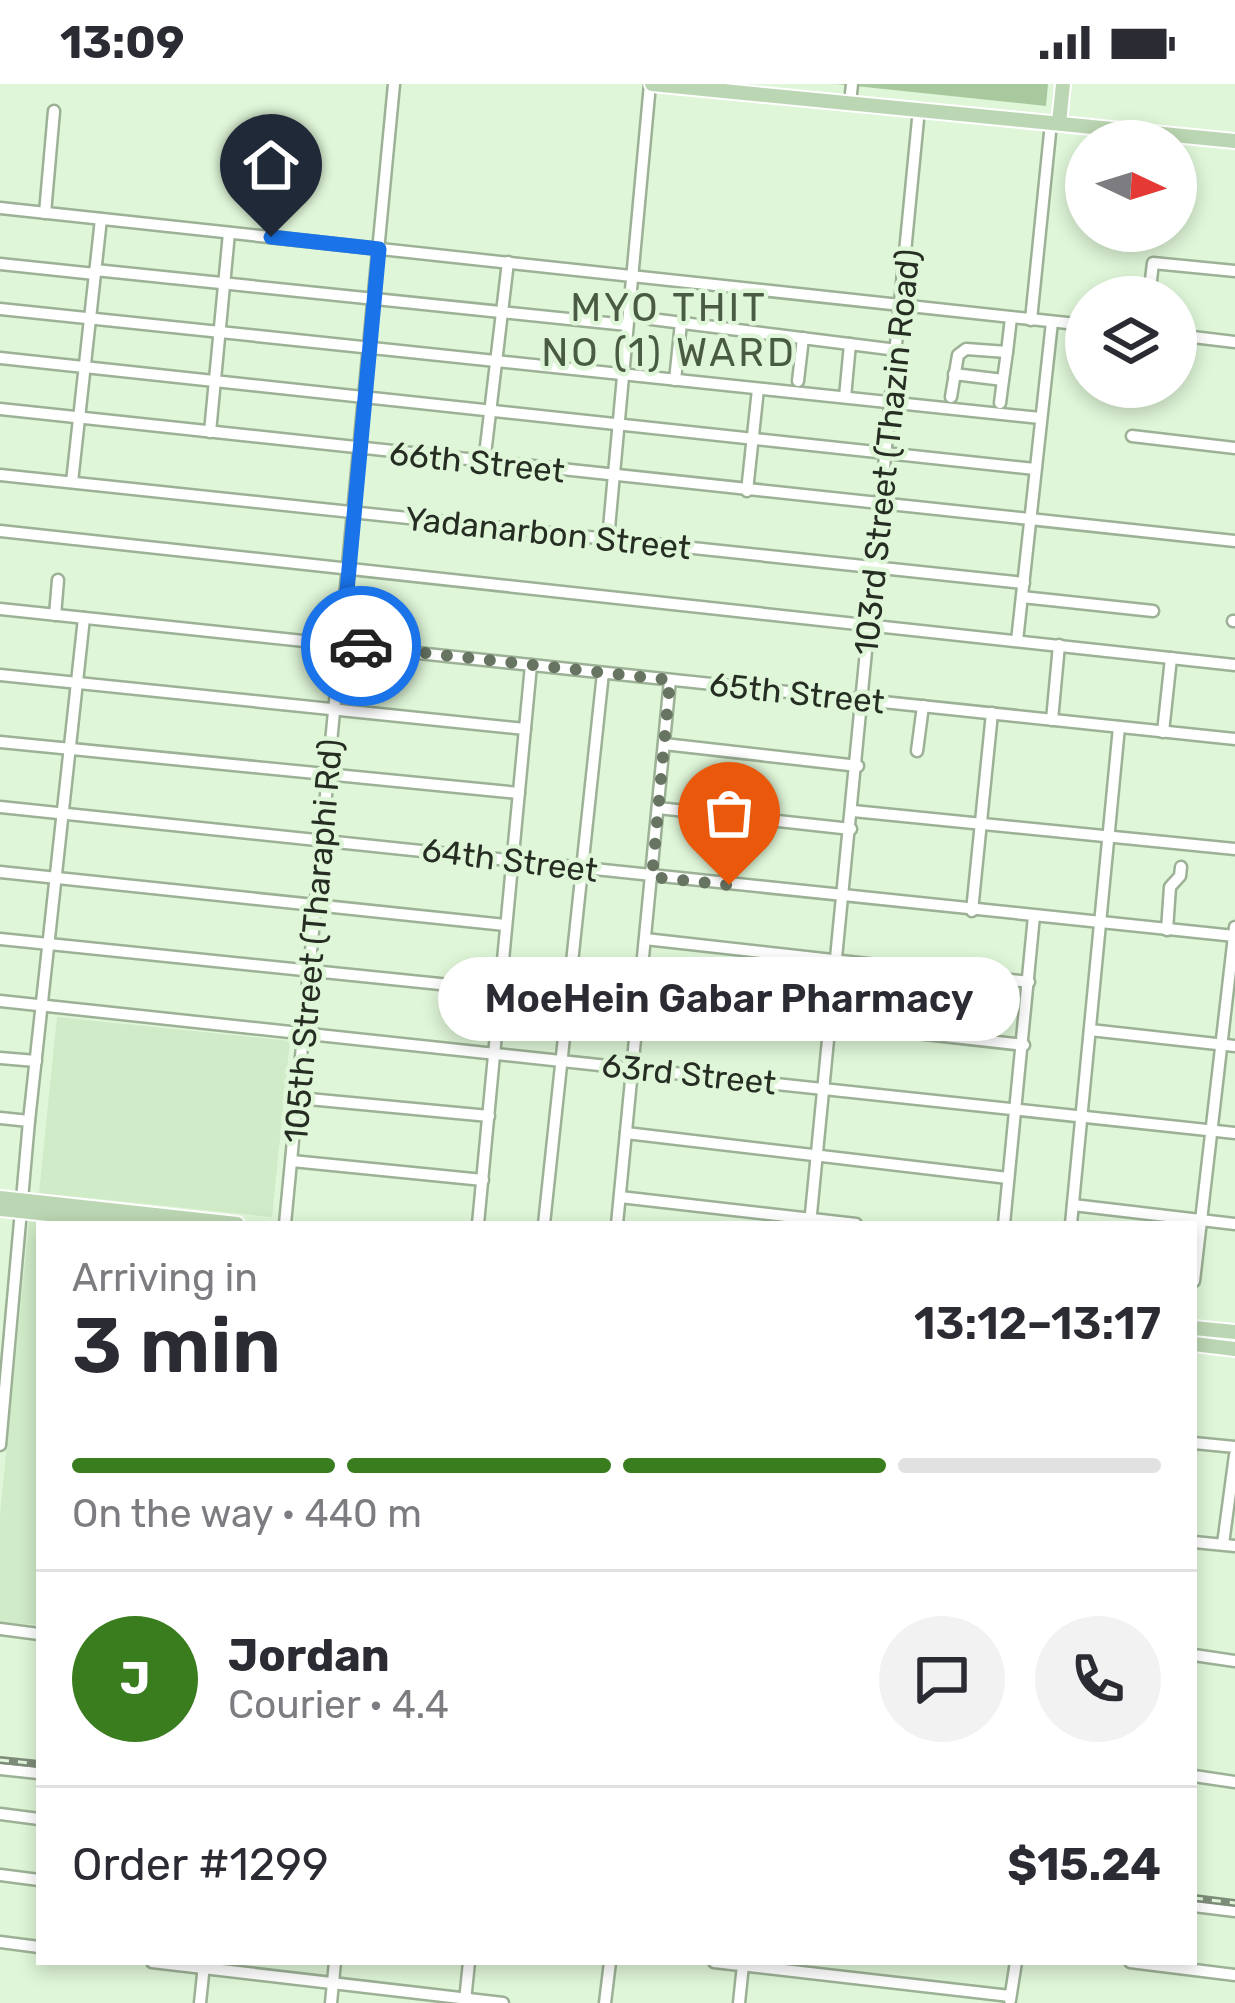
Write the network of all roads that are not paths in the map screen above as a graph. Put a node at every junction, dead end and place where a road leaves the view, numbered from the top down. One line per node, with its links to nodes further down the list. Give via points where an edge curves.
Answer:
1 (394, 84): 14 (street, 105th Street (Tharaphi Rd))
2 (651, 84): 5 (main road); 19 (street)
3 (852, 84): 5 (street)
4 (1063, 84): 8 (main road)
5 (850, 103): 6 (main road)
6 (919, 109): 8 (main road); 23 (street, 103rd Street (Thazin Road))
7 (54, 111): 11 (street)
8 (1055, 123): 9 (main road); 29 (street)
9 (1235, 141)
10 (0, 208): 11 (street)
11 (45, 213): 12 (street)
12 (101, 219): 13 (street); 18 (street)
13 (229, 233): 14 (street); 21 (street)
14 (379, 249): 15 (street); 22 (street, 105th Street (Tharaphi Rd))
15 (508, 262): 19 (street); 25 (street)
16 (0, 264): 18 (street)
17 (1235, 271): 20 (street, via 1153,263)
18 (95, 272): 21 (street); 26 (street)
19 (632, 275): 23 (street); 33 (street)
20 (1151, 276)
21 (225, 282): 22 (street); 34 (street)
22 (375, 298): 25 (street); 39 (street, 105th Street (Tharaphi Rd))
23 (901, 305): 27 (street); 40 (street, 103rd Street (Thazin Road))
24 (0, 309): 26 (street)
25 (502, 312): 33 (street); 43 (street)
26 (90, 318): 34 (street); 44 (street)
27 (1011, 318): 29 (street); 41 (street)
28 (651, 319): 30 (street)
29 (1031, 320): 31 (street)
30 (681, 322): 36 (street); 47 (street)
31 (1052, 322): 32 (street); 60 (street)
32 (1065, 324)
33 (627, 325): 46 (street)
34 (220, 331): 39 (street); 50 (street)
35 (1197, 337): 37 (street)
36 (803, 338): 38 (street); 49 (street)
37 (1235, 342)
38 (850, 344): 40 (street); 53 (street)
39 (370, 346): 43 (street); 52 (street, 105th Street (Tharaphi Rd))
40 (897, 350): 55 (street, 103rd Street (Thazin Road))
41 (1007, 352): 45 (street, via 966,350); 48 (street)
42 (0, 358): 44 (street)
43 (496, 361): 46 (street); 57 (street)
44 (84, 368): 50 (street); 59 (street)
45 (954, 374): 48 (street); 54 (street)
46 (622, 375): 47 (street); 61 (street)
47 (675, 380): 51 (street)
48 (1003, 380): 56 (street)
49 (798, 381)
50 (215, 382): 52 (street); 62 (street)
51 (758, 389): 53 (street); 63 (street)
52 (365, 395): 57 (street); 66 (street, 105th Street (Tharaphi Rd))
53 (845, 397): 55 (street)
54 (951, 397)
55 (892, 402): 60 (street); 67 (street, 103rd Street (Thazin Road))
56 (1000, 403)
57 (490, 408): 61 (street); 68 (street)
58 (0, 409): 59 (street, 66th Street)
59 (79, 418): 62 (street, 66th Street); 72 (street)
60 (1040, 418): 69 (street)
61 (618, 422): 63 (street); 71 (street)
62 (210, 432): 66 (street, 66th Street)
63 (753, 436): 67 (street); 73 (street)
64 (1132, 436): 65 (street)
65 (1235, 448)
66 (360, 449): 68 (street, 66th Street); 75 (street, 105th Street (Tharaphi Rd))
67 (888, 451): 69 (street); 74 (street, 103rd Street (Thazin Road))
68 (484, 463): 71 (street, 66th Street)
69 (1035, 469): 76 (street)
70 (0, 475): 72 (street, Yadanarbon Street)
71 (613, 477): 73 (street, 66th Street); 78 (street)
72 (72, 482): 75 (street, Yadanarbon Street)
73 (747, 491): 74 (street, 66th Street)
74 (883, 503): 76 (street, 66th Street); 80 (street, 103rd Street (Thazin Road))
75 (354, 512): 78 (street, Yadanarbon Street); 81 (street, 105th Street (Tharaphi Rd))
76 (1030, 519): 79 (street, 66th Street); 83 (street)
77 (0, 530): 81 (street)
78 (608, 539): 80 (street, Yadanarbon Street)
79 (1235, 542)
80 (876, 567): 83 (street, Yadanarbon Street); 89 (street, 103rd Street (Thazin Road))
81 (349, 568): 89 (street); 91 (street, 105th Street (Tharaphi Rd))
82 (58, 580): 87 (street)
83 (1024, 583): 84 (street)
84 (1022, 597): 86 (street); 90 (street)
85 (0, 609): 87 (street, 65th Street)
86 (1153, 611)
87 (55, 615): 88 (street, 65th Street)
88 (85, 618): 91 (street, 65th Street); 99 (street)
89 (871, 624): 90 (street); 100 (street, 103rd Street (Thazin Road))
90 (1017, 640): 92 (street)
91 (342, 644): 94 (street, 65th Street); 102 (street, 105th Street (Tharaphi Rd))
92 (1059, 645): 93 (street); 104 (street)
93 (1171, 658): 95 (street); 107 (street)
94 (531, 665): 96 (street, 65th Street); 106 (street)
95 (1235, 665)
96 (602, 673): 98 (street, 65th Street); 127 (street)
97 (0, 675): 99 (street)
98 (670, 680): 100 (street, 65th Street); 110 (street)
99 (77, 683): 102 (street); 111 (street)
100 (863, 699): 101 (street, 65th Street); 113 (street, 103rd Street (Thazin Road))
101 (923, 706): 103 (street, 65th Street); 112 (street)
102 (335, 708): 106 (street); 114 (street, 105th Street (Tharaphi Rd))
103 (992, 713): 104 (street, 65th Street); 120 (street)
104 (1052, 720): 105 (street, 65th Street)
105 (1119, 727): 107 (street, 65th Street); 122 (street)
106 (525, 729): 115 (street)
107 (1163, 731): 108 (street, 65th Street)
108 (1235, 739)
109 (0, 742): 111 (street)
110 (664, 745): 113 (street); 117 (street)
111 (71, 749): 114 (street); 119 (street)
112 (917, 751)
113 (858, 766): 118 (street, 103rd Street (Thazin Road))
114 (329, 775): 115 (street); 123 (street, 105th Street (Tharaphi Rd))
115 (519, 794): 125 (street)
116 (0, 807): 119 (street, 64th Street)
117 (658, 808): 121 (street); 129 (street)
118 (853, 811): 120 (street); 121 (street, 103rd Street (Thazin Road))
119 (64, 814): 123 (street, 64th Street); 130 (street)
120 (982, 824): 122 (street); 133 (street)
121 (851, 829): 131 (street, 103rd Street (Thazin Road))
122 (1108, 836): 124 (street); 135 (street)
123 (322, 838): 125 (street, 64th Street); 132 (street, 105th Street (Tharaphi Rd))
124 (1235, 849)
125 (511, 860): 127 (street, 64th Street); 136 (street)
126 (1181, 867): 137 (street, via 1170,887)
127 (582, 869): 129 (street, 64th Street); 156 (street)
128 (0, 872): 130 (street)
129 (652, 877): 131 (street, 64th Street); 140 (street)
130 (57, 878): 132 (street); 141 (street)
131 (843, 897): 133 (street, 64th Street); 142 (street, 103rd Street (Thazin Road))
132 (315, 906): 136 (street); 143 (street, 105th Street (Tharaphi Rd))
133 (972, 911): 134 (street, 64th Street)
134 (1034, 916): 135 (street, 64th Street); 144 (street)
135 (1101, 923): 137 (street, 64th Street); 150 (street)
136 (505, 925): 145 (street)
137 (1167, 929): 138 (street, 64th Street)
138 (1235, 933): 153 (street)
139 (0, 939): 141 (street)
140 (645, 939): 142 (street); 147 (street)
141 (49, 944): 143 (street); 148 (street)
142 (836, 962): 144 (street); 149 (street, 103rd Street (Thazin Road))
143 (309, 969): 145 (street); 151 (street, 105th Street (Tharaphi Rd))
144 (1028, 982): 152 (street)
145 (499, 990): 154 (street)
146 (0, 1001): 148 (street, 63rd Street)
147 (639, 1002): 149 (street); 158 (street)
148 (42, 1005): 151 (street, 63rd Street); 157 (street)
149 (831, 1022): 152 (street); 159 (street, 103rd Street (Thazin Road))
150 (1090, 1030): 153 (street); 163 (street)
151 (304, 1031): 154 (street, 63rd Street); 160 (street, 105th Street (Tharaphi Rd))
152 (1024, 1045): 161 (street)
153 (1228, 1046): 166 (street)
154 (493, 1053): 156 (street, 63rd Street); 162 (street)
155 (0, 1058): 157 (street)
156 (562, 1060): 158 (street, 63rd Street); 183 (street)
157 (36, 1061): 165 (street)
158 (633, 1068): 159 (street, 63rd Street); 167 (street)
159 (823, 1089): 161 (street, 63rd Street); 169 (street, 103rd Street (Thazin Road))
160 (298, 1098): 162 (street); 170 (street, 105th Street (Tharaphi Rd))
161 (1016, 1110): 163 (street, 63rd Street); 171 (street)
162 (489, 1116): 172 (street)
163 (1082, 1116): 166 (street, 63rd Street); 175 (street)
164 (0, 1118): 165 (street)
165 (29, 1121): 176 (street)
166 (1214, 1131): 168 (street, 63rd Street); 178 (street)
167 (626, 1133): 169 (street); 173 (street)
168 (1235, 1133)
169 (816, 1154): 171 (street); 186 (street, 103rd Street (Thazin Road))
170 (292, 1161): 172 (street); 181 (street, 105th Street (Tharaphi Rd))
171 (1009, 1178): 187 (street)
172 (483, 1180): 182 (street)
173 (620, 1197): 184 (street); 185 (street)
174 (0, 1198): 176 (main road)
175 (1072, 1205): 178 (street); 188 (street)
176 (22, 1206): 177 (main road); 179 (main road); 180 (main road); 196 (street)
177 (0, 1209)
178 (1202, 1219): 189 (street); 190 (street)
179 (124, 1221)
180 (201, 1221)
181 (286, 1221)
182 (478, 1221)
183 (544, 1221)
184 (617, 1221)
185 (802, 1221)
186 (810, 1221)
187 (1004, 1221)
188 (1071, 1221)
189 (1235, 1224)
190 (1197, 1258)
191 (1197, 1328): 192 (main road)
192 (1235, 1332)
193 (1197, 1345): 194 (main road)
194 (1235, 1349)
195 (1197, 1444): 197 (street)
196 (0, 1445)
197 (1235, 1451): 199 (street)
198 (1197, 1542): 199 (street)
199 (1229, 1545)
200 (0, 1629): 201 (street)
201 (36, 1634)
202 (1197, 1655): 203 (street)
203 (1235, 1661)
204 (0, 1768): 205 (street)
205 (36, 1773)
206 (1197, 1776): 207 (street)
207 (1235, 1782)
208 (0, 1814): 209 (street)
209 (36, 1819)
210 (0, 1875): 211 (street)
211 (36, 1880)
212 (1197, 1906): 213 (street)
213 (1235, 1911)
214 (0, 1942): 215 (street)
215 (36, 1947)
216 (204, 1965): 225 (street); 228 (street)
217 (335, 1965): 225 (street)
218 (469, 1965): 227 (street)
219 (610, 1965): 231 (street)
220 (743, 1965): 232 (street)
221 (750, 1965): 226 (street)
222 (1016, 1965): 226 (street)
223 (1154, 1965): 224 (street)
224 (1235, 1975)
225 (333, 1983): 227 (street); 229 (street)
226 (1010, 2000)
227 (465, 2001): 230 (street)
228 (200, 2003)
229 (331, 2003)
230 (503, 2003)
231 (605, 2003)
232 (739, 2003)

